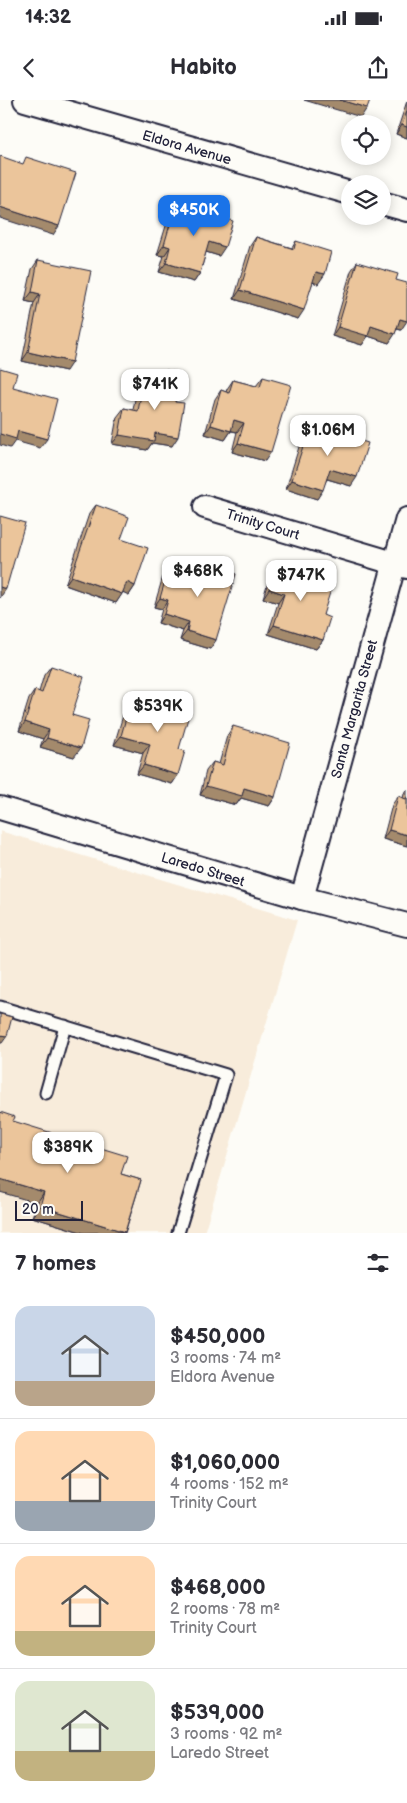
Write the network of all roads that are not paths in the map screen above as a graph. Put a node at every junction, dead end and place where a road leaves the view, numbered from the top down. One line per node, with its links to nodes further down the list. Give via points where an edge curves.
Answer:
1 (25, 100): 2 (street, Eldora Avenue)
2 (341, 191)
3 (391, 206): 4 (street)
4 (407, 210)
5 (205, 507): 7 (street, Trinity Court)
6 (407, 519): 7 (street, Santa Margarita Street)
7 (401, 565): 9 (street, Santa Margarita Street)
8 (0, 808): 9 (street, Laredo Street)
9 (302, 898): 10 (street, Laredo Street)
10 (407, 925)
11 (0, 1007): 12 (lane)
12 (65, 1026): 13 (lane); 14 (lane, via 226,1076)
13 (46, 1093)
14 (178, 1233)

